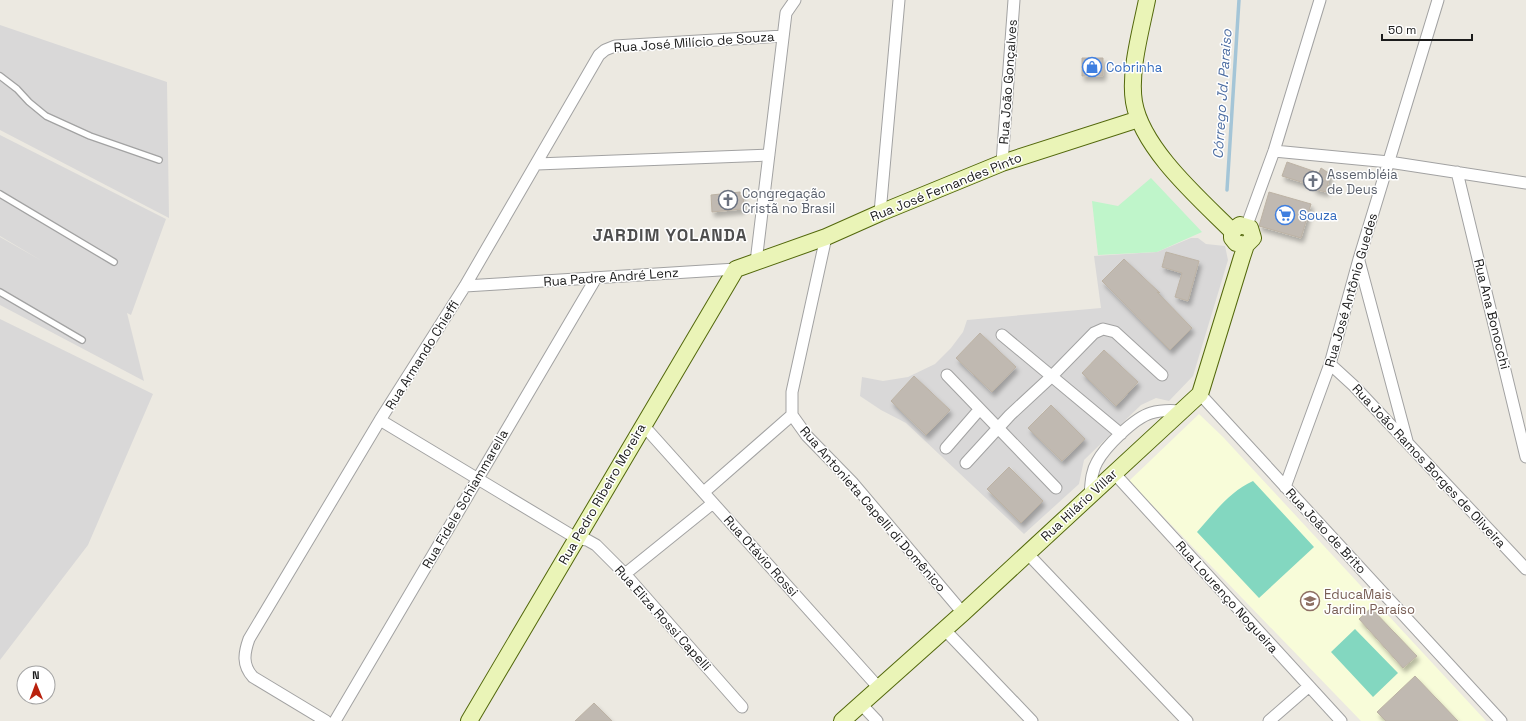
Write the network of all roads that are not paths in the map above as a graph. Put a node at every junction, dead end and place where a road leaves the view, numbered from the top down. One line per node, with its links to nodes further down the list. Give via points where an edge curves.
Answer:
1 (795, 0): 7 (street, via 786,13)
2 (899, 0): 20 (street)
3 (1014, 0): 15 (street, Rua João Gonçalves)
4 (1147, 0): 10 (street, via 1134,81 1134,102)
5 (1320, 0): 11 (street)
6 (1438, 0): 14 (street, Rua José Antônio Guedes)
7 (783, 36): 8 (street, Rua José Milício de Souza, via 615,46); 12 (street)
8 (605, 50): 16 (street, Rua Armando Chieffi, via 599,55)
9 (0, 76): 13 (lane, via 17,88 46,116 90,136)
10 (1139, 119): 15 (street, Rua José Fernandes Pinto); 21 (street, via 1154,146 1174,172)
11 (1274, 151): 14 (street); 21 (street)
12 (769, 155): 16 (street); 25 (street)
13 (159, 160)
14 (1389, 162): 17 (street); 23 (street, Rua José Antônio Guedes)
15 (1002, 163): 20 (street, Rua José Fernandes Pinto)
16 (537, 164): 28 (street, Rua Armando Chieffi)
17 (1457, 172): 18 (street); 46 (street, Rua Ana Bonocchi)
18 (1526, 183)
19 (0, 194): 24 (lane)
20 (880, 212): 22 (street, Rua José Fernandes Pinto)
21 (1239, 228): 36 (street, via 1234,241 1239,245 1246,245)
22 (826, 237): 25 (street, Rua José Fernandes Pinto); 39 (street, Rua Antonieta Capelli di Domênico, via 795,374)
23 (1359, 259): 32 (street, Rua José Antônio Guedes); 44 (street)
24 (114, 262)
25 (756, 262): 26 (street, Rua Padre André Lenz)
26 (736, 269): 27 (street, Rua Padre André Lenz); 41 (street, Rua Pedro Ribeiro Moreira)
27 (596, 278): 28 (street, Rua Padre André Lenz); 49 (street, Rua Fidele Schiammarella)
28 (465, 286): 40 (street, Rua Armando Chieffi)
29 (0, 292): 31 (lane)
30 (1002, 335): 35 (street)
31 (82, 340)
32 (1330, 364): 44 (street, Rua João Ramos Borges de Oliveira, via 1354,386); 50 (street, Rua José Antônio Guedes)
33 (947, 376): 37 (street)
34 (1162, 376): 35 (street, via 1115,332 1104,329 1094,333)
35 (1051, 377): 42 (street); 43 (street)
36 (1200, 394): 38 (street, Rua Hilário Villar); 50 (street, Rua João de Brito)
37 (979, 410): 42 (street); 45 (street)
38 (1181, 411): 43 (street, via 1149,413); 48 (street, Rua Hilário Villar)
39 (792, 415): 52 (street); 60 (street, Rua Antonieta Capelli di Domênico, via 807,436 852,482)
40 (380, 420): 49 (street, Rua Eliza Rossi Capelli); 66 (street, Rua Armando Chieffi, via 249,639 245,651 247,671 253,677)
41 (643, 424): 52 (street, Rua Otávio Rossi); 55 (street, Rua Pedro Ribeiro Moreira)
42 (997, 428): 47 (street); 51 (street)
43 (1121, 434): 53 (street, via 1096,463 1091,478)
44 (1407, 444): 57 (street, Rua João Ramos Borges de Oliveira)
45 (946, 448)
46 (1526, 457)
47 (966, 463)
48 (1114, 473): 53 (street, Rua Hilário Villar); 62 (street, Rua Lourenço Nogueira)
49 (477, 479): 55 (street, Rua Eliza Rossi Capelli); 67 (street, Rua Fidele Schiammarella)
50 (1285, 487): 75 (street, Rua João de Brito)
51 (1056, 488)
52 (704, 492): 54 (street, Rua Otávio Rossi)
53 (1090, 495): 56 (street, Rua Hilário Villar)
54 (713, 503): 59 (street); 63 (street, Rua Otávio Rossi)
55 (576, 538): 59 (street, Rua Eliza Rossi Capelli, via 596,545); 68 (street, Rua Pedro Ribeiro Moreira)
56 (1028, 553): 60 (street, Rua Hilário Villar); 72 (street)
57 (1522, 557): 58 (street, Rua João Ramos Borges de Oliveira)
58 (1526, 569)
59 (625, 574): 65 (street, Rua Eliza Rossi Capelli)
60 (963, 613): 61 (street, Rua Hilário Villar)
61 (944, 629): 63 (street, Rua Hilário Villar); 71 (street)
62 (1308, 687): 73 (street); 74 (street, Rua Lourenço Nogueira)
63 (879, 688): 64 (street, Rua Hilário Villar)
64 (861, 704): 69 (street, Rua Hilário Villar); 70 (street)
65 (742, 708)
66 (326, 721)
67 (335, 721)
68 (469, 721)
69 (842, 721)
70 (877, 721)
71 (1032, 721)
72 (1187, 721)
73 (1269, 721)
74 (1340, 721)
75 (1502, 721)

